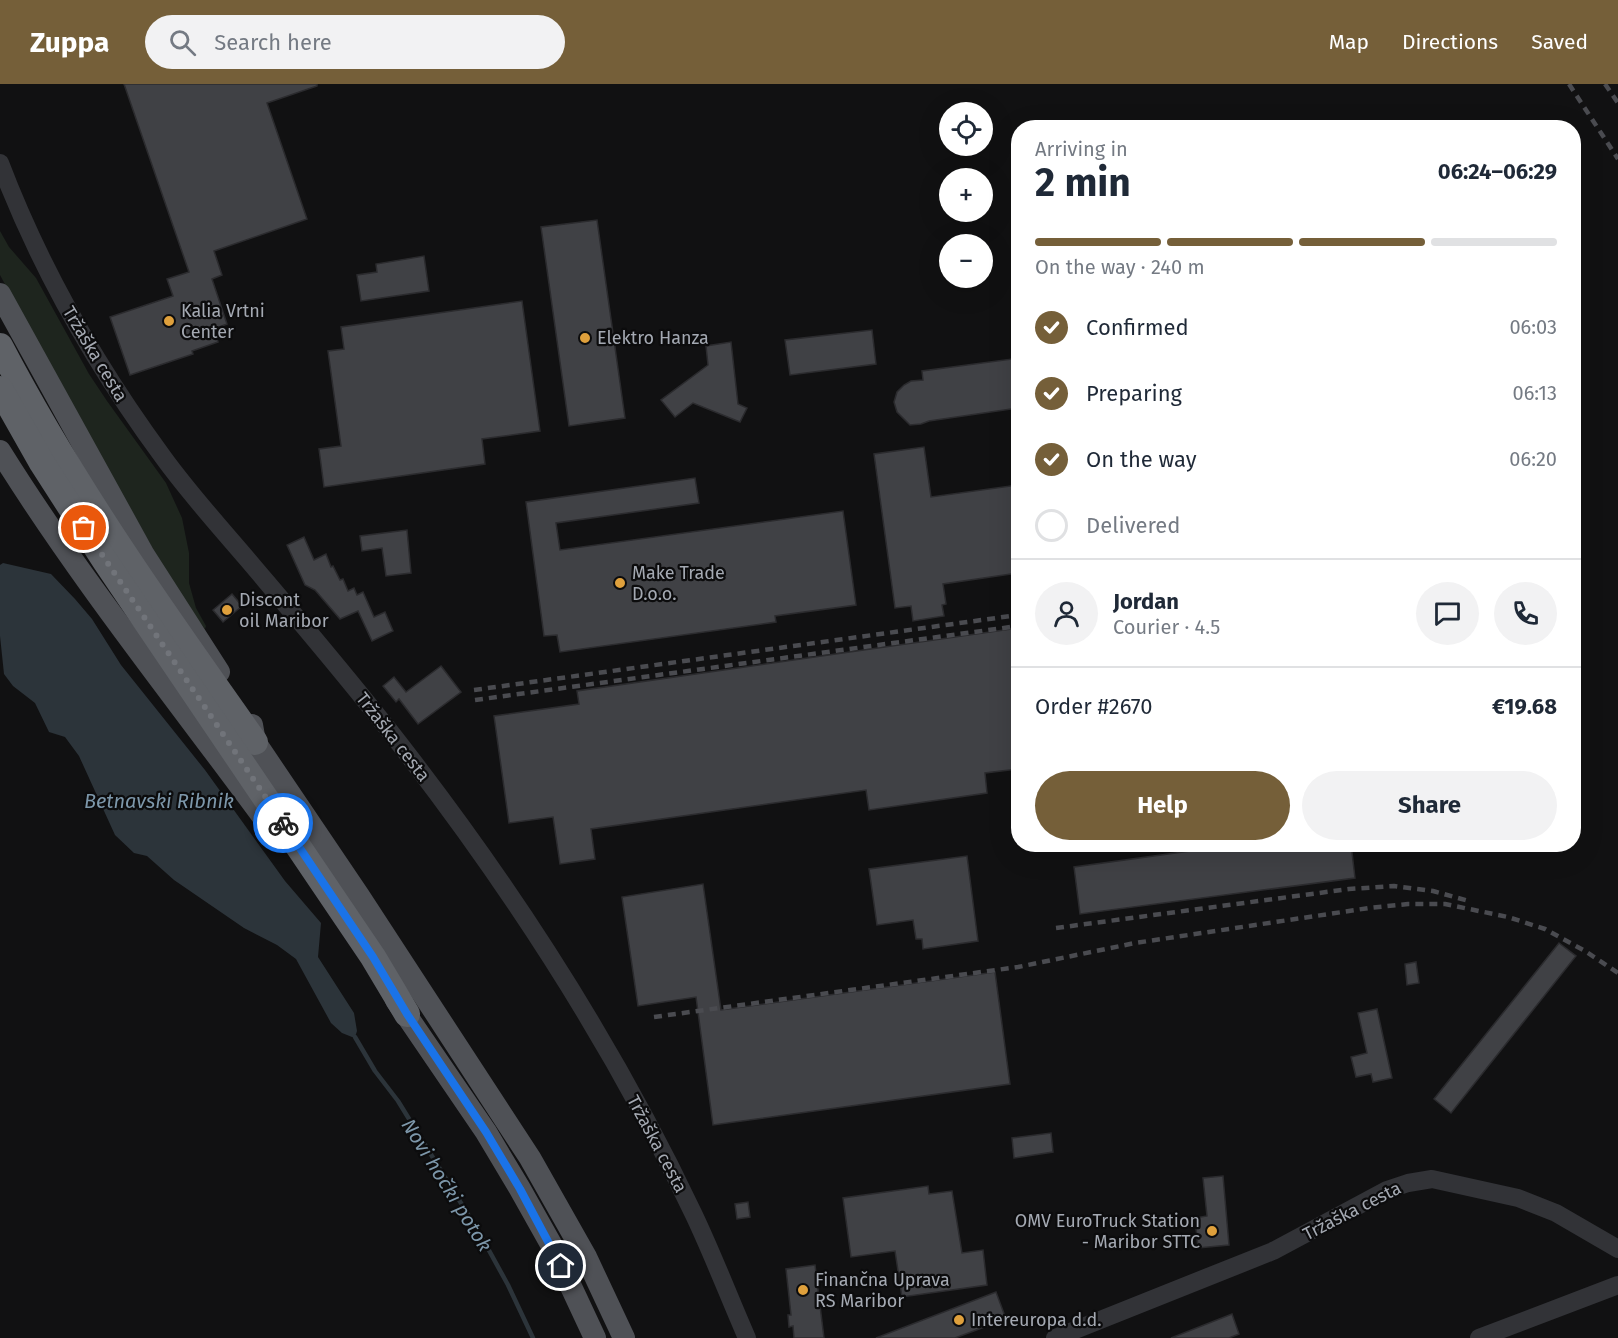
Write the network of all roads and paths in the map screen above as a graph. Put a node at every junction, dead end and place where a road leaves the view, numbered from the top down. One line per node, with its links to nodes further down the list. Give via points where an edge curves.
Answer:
1 (0, 163): 13 (street, Tržaška cesta, via 70,314 142,428 408,754 484,855 534,931 655,1136 694,1214)
2 (0, 294): 6 (main road, via 144,555 250,719)
3 (0, 346): 6 (highway, via 83,491)
4 (0, 388): 7 (highway, via 42,463 105,561 366,947)
5 (0, 451): 7 (main road, via 130,640)
6 (255, 742): 12 (main road, via 530,1158 586,1257)
7 (407, 1014): 11 (main road, via 520,1189 552,1246)
8 (1618, 1249): 10 (street, Tržaška cesta, via 1556,1213 1518,1198 1432,1179 1387,1190 1273,1251)
9 (1618, 1285): 15 (street)
10 (1092, 1331): 14 (street, Tržaška cesta)
11 (592, 1335)
12 (624, 1338)
13 (747, 1338)
14 (1055, 1338)
15 (1479, 1338)

